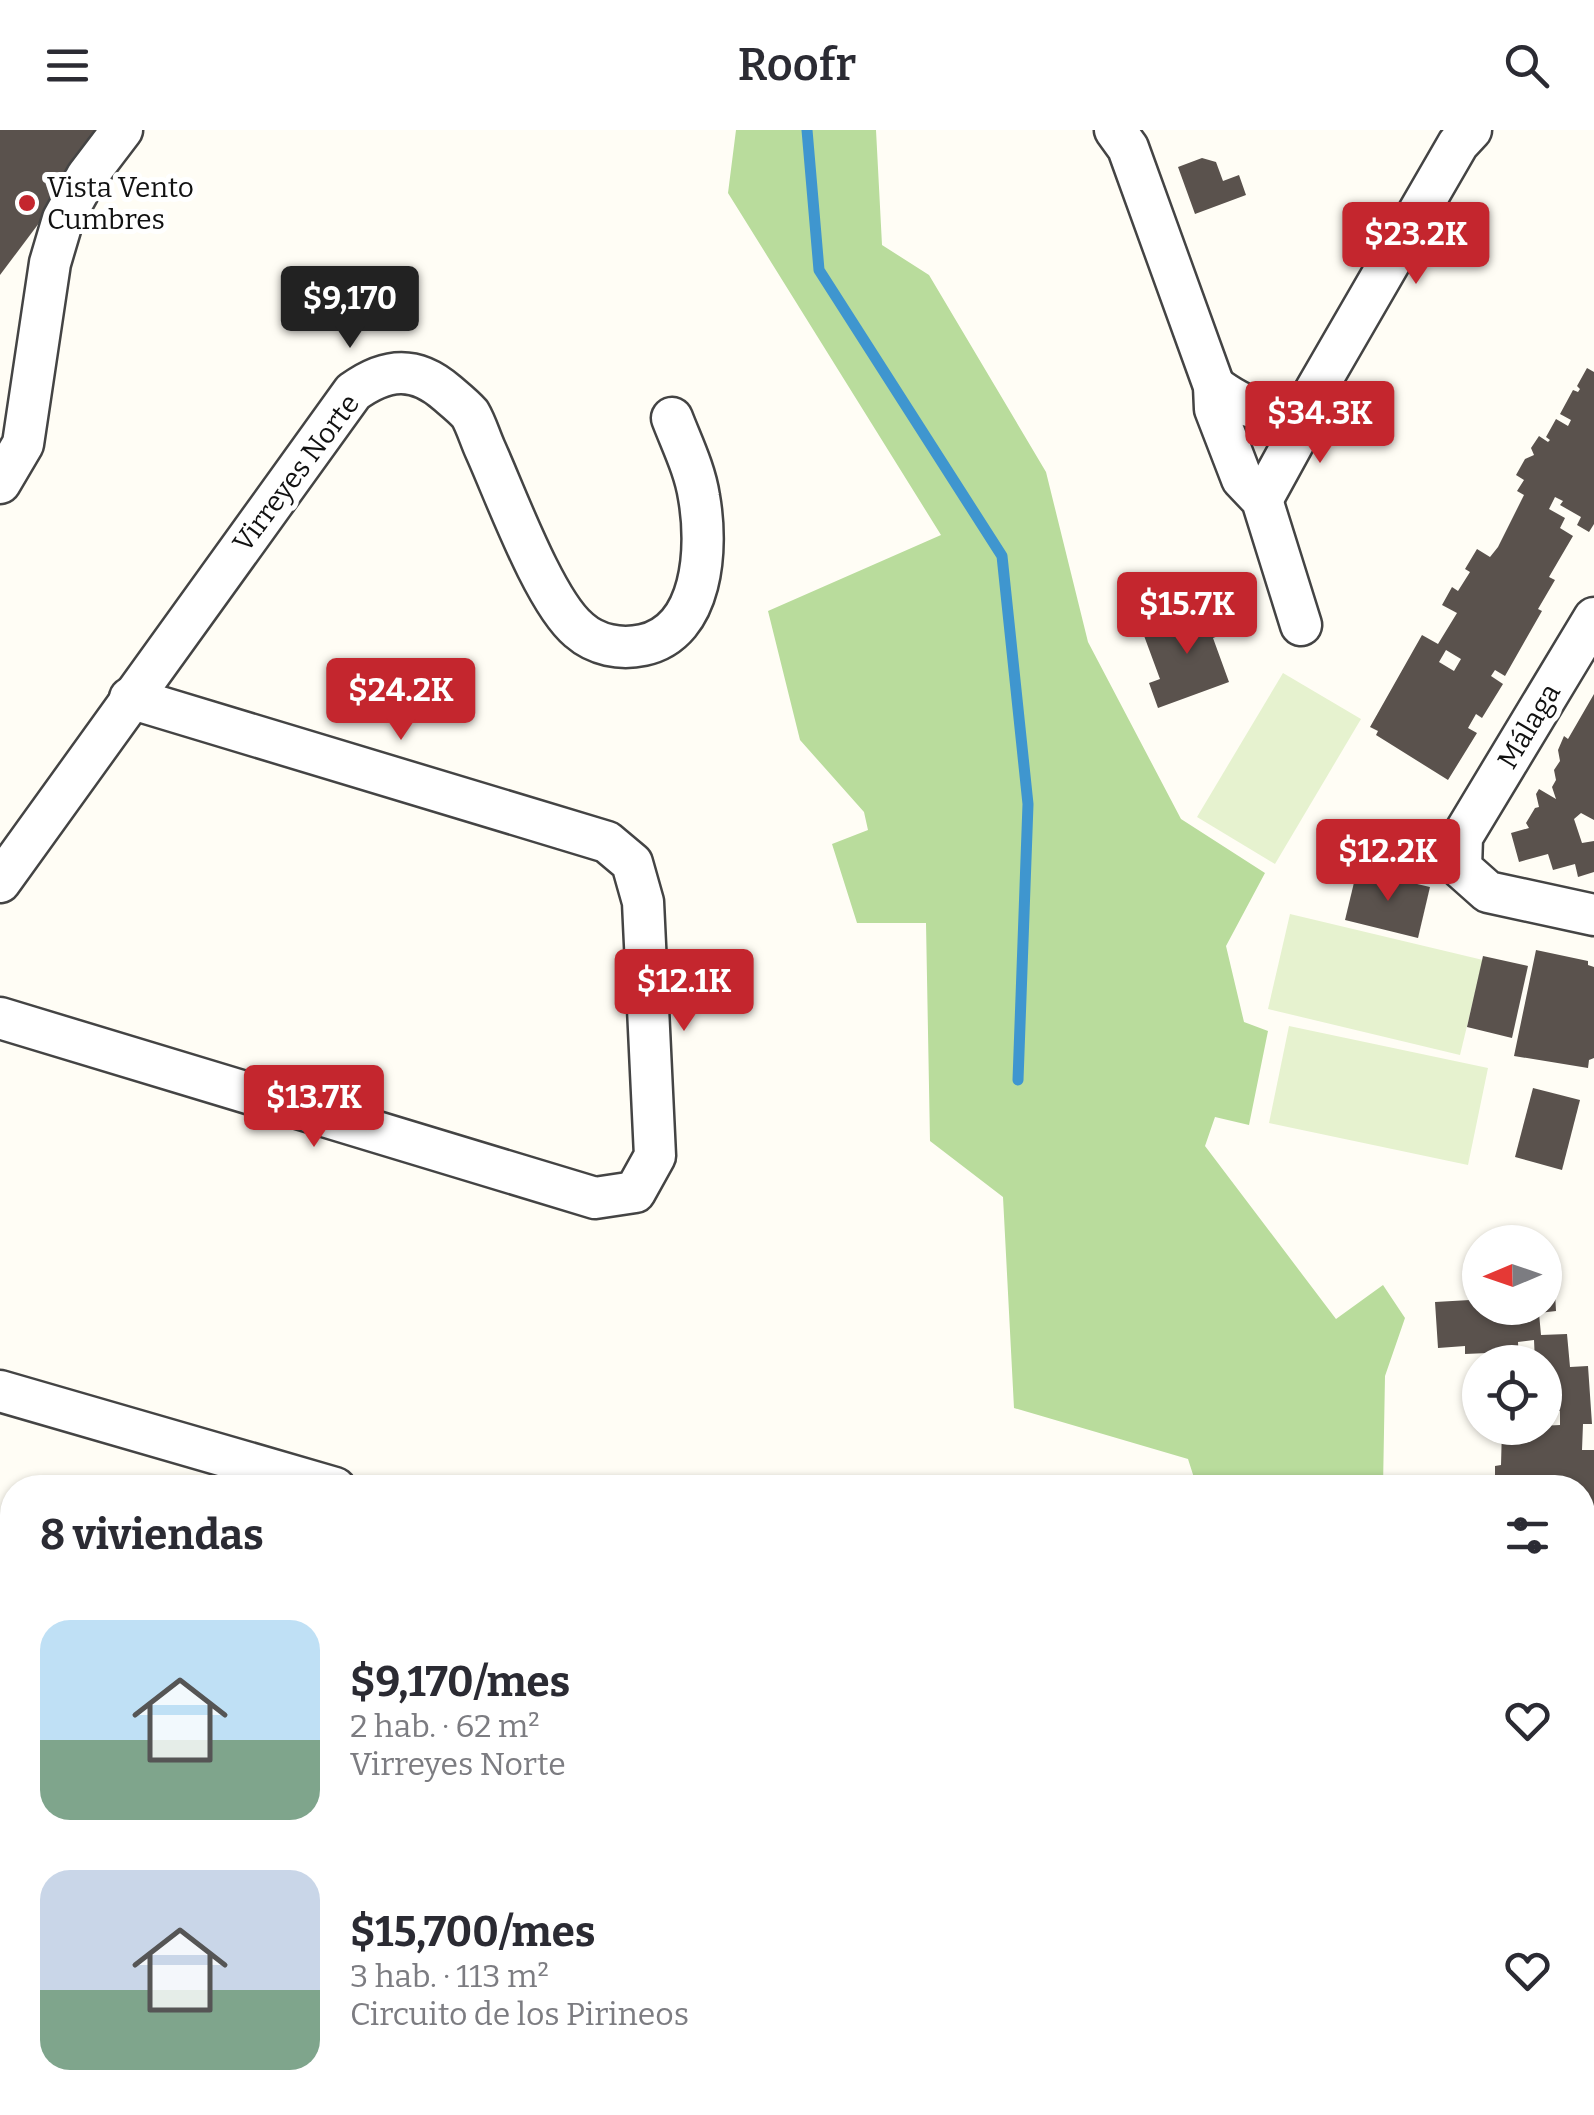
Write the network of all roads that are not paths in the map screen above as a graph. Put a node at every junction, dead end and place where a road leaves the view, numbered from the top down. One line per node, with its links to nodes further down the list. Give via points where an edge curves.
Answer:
1 (122, 130): 7 (street, via 63,219 50,263 23,444)
2 (1463, 135): 5 (street)
3 (1124, 136): 4 (street)
4 (1214, 386): 5 (street, via 1260,412); 8 (street, via 1215,409 1242,479)
5 (1307, 405): 8 (street)
6 (672, 418): 11 (street, Virreyes Norte, via 699,498 703,541 693,602 654,643 607,646 578,630 552,597 469,414 417,373 395,371 353,392)
7 (0, 483)
8 (1262, 500): 10 (street)
9 (1594, 618): 13 (street, Málaga, via 1462,838 1461,868 1488,892)
10 (1301, 624)
11 (130, 698): 12 (street, Virreyes Norte); 14 (street, via 607,842 632,864 643,902 655,1156 635,1192 594,1198)
12 (0, 882)
13 (1594, 915)
14 (0, 1018)
15 (0, 1391): 16 (street)
16 (283, 1475)

